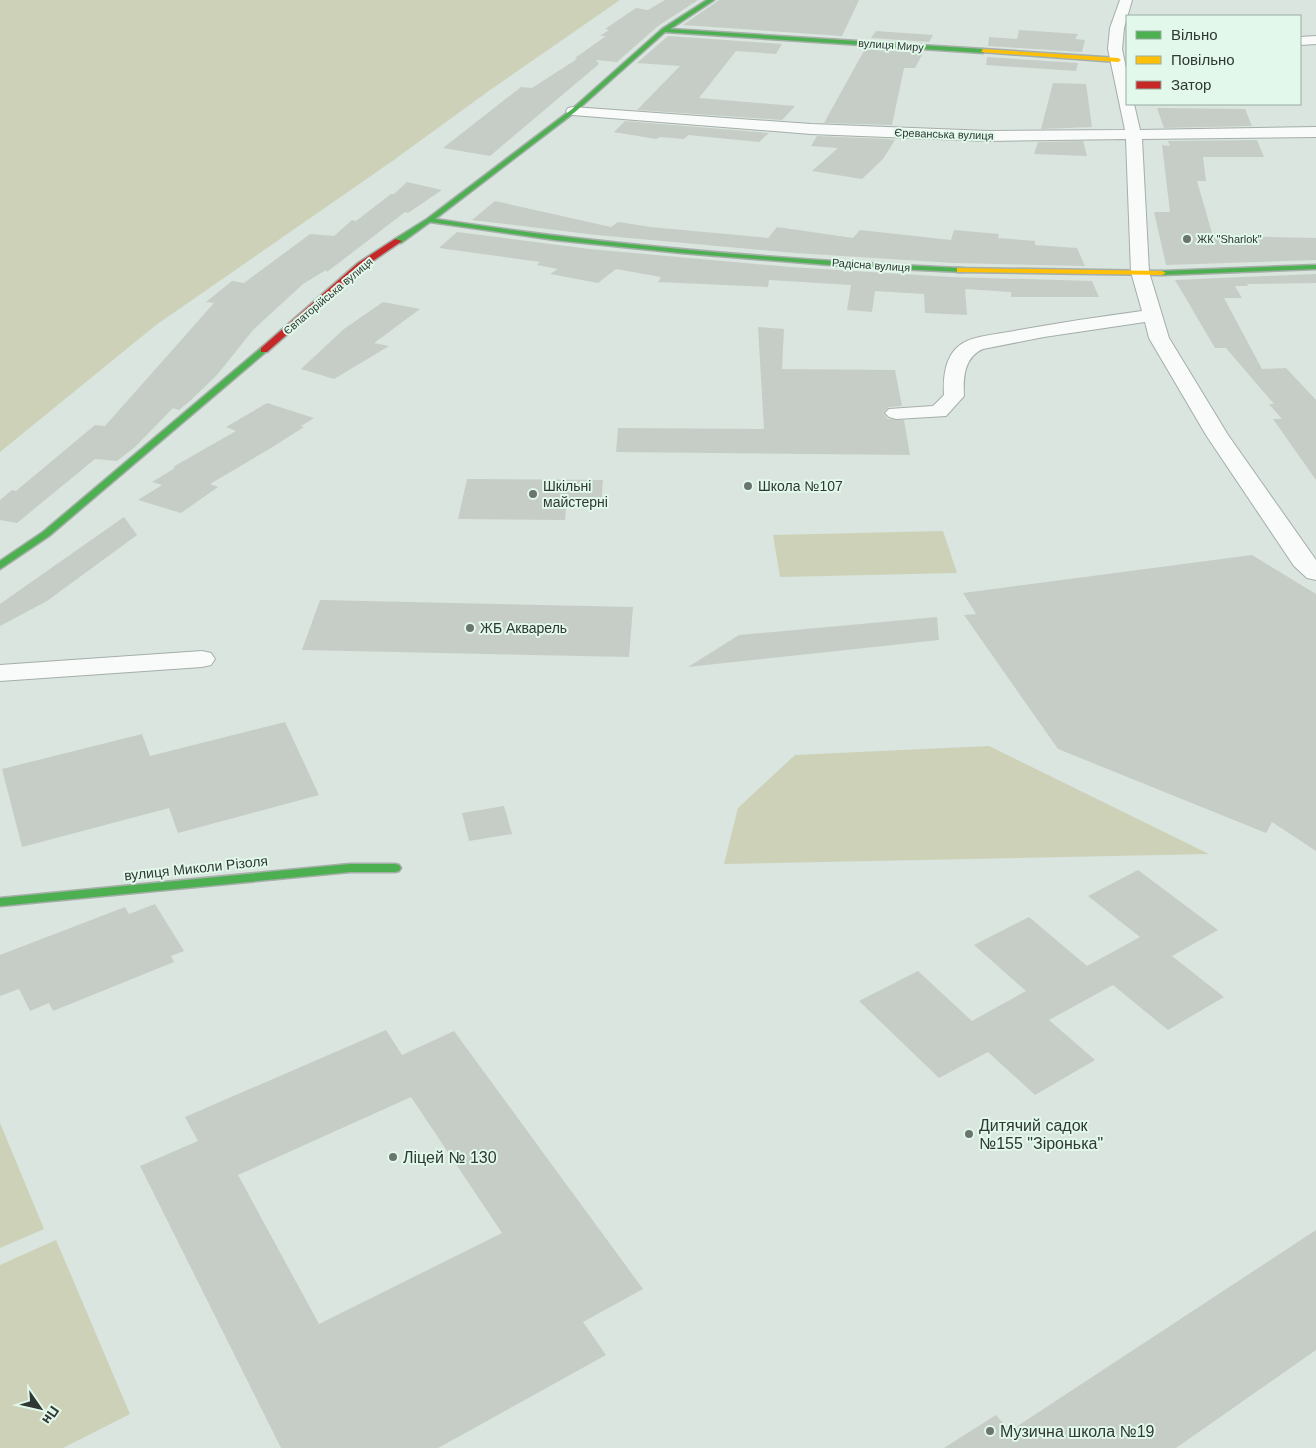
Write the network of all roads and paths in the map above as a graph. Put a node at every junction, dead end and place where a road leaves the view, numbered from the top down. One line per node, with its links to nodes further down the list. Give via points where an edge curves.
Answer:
1 (711, 0): 3 (street, Євпаторійська вулиця)
2 (1126, 0): 6 (street, via 1117,28)
3 (664, 30): 6 (street, вулиця Миру); 9 (street, Євпаторійська вулиця)
4 (1316, 40): 5 (street)
5 (1301, 41)
6 (1120, 53): 7 (street)
7 (1126, 88)
8 (1129, 105): 11 (street)
9 (572, 111): 11 (street, Єреванська вулиця, via 831,130 988,136); 12 (street, Євпаторійська вулиця)
10 (1316, 132): 11 (street, Єреванська вулиця)
11 (1134, 134): 14 (street)
12 (429, 220): 14 (street, Радісна вулиця, via 575,241 738,256 920,268); 17 (street, Євпаторійська вулиця, via 361,265 214,394 46,534)
13 (1316, 267): 14 (street, Радісна вулиця)
14 (1140, 272): 15 (street)
15 (1153, 315): 16 (street, via 1048,329 967,350 953,379 954,396 939,412); 18 (street, via 1160,338 1217,435 1303,561)
16 (896, 413)
17 (0, 566)
18 (1316, 573)
19 (202, 659): 20 (street)
20 (0, 673)
21 (395, 868): 22 (street, вулиця Миколи Різоля, via 350,868)
22 (0, 902)

